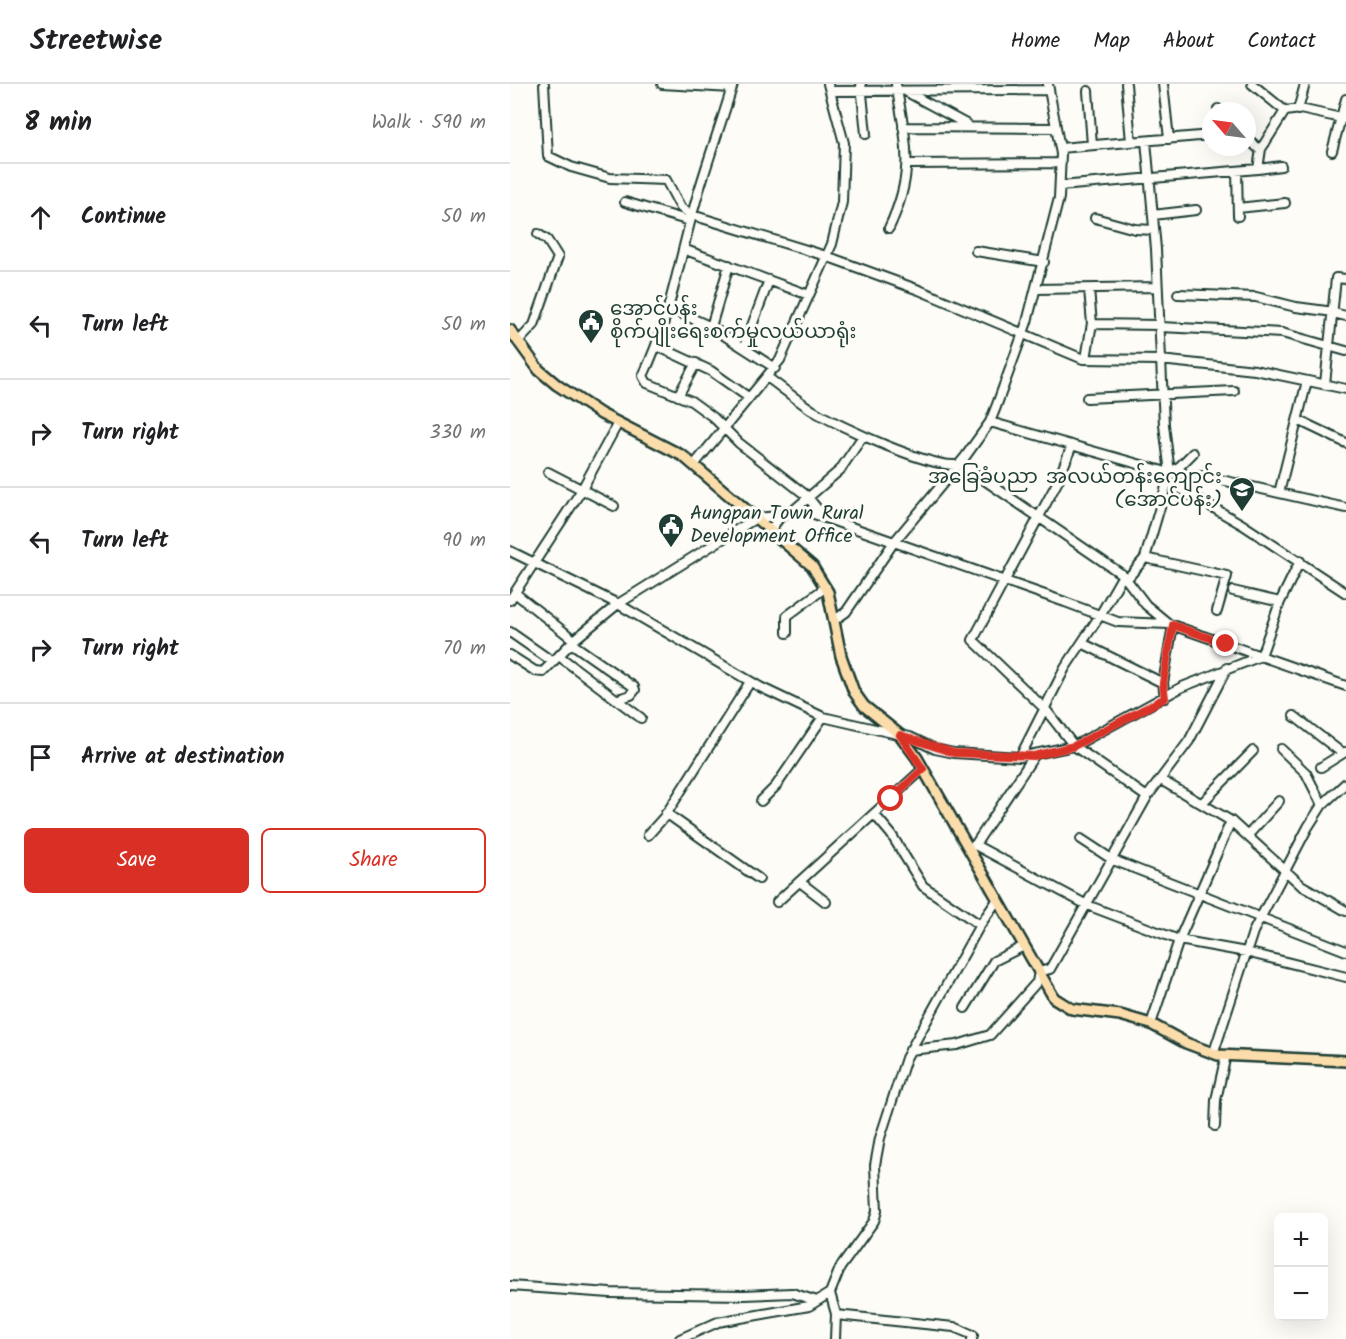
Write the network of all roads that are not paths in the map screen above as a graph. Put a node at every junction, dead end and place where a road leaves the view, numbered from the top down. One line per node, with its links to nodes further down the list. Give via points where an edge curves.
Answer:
1 (544, 84): 43 (street, via 548,156 610,178 666,180)
2 (662, 84): 7 (street)
3 (1126, 84): 26 (street)
4 (1163, 84): 24 (street)
5 (1252, 84): 17 (street)
6 (1305, 84): 16 (street)
7 (732, 86): 43 (street)
8 (862, 87): 12 (street); 13 (street); 22 (street)
9 (933, 87): 10 (street); 13 (street)
10 (972, 87): 11 (street)
11 (1049, 87): 21 (street)
12 (829, 88): 50 (street, via 844,143 844,165 839,222)
13 (899, 88): 19 (street); 20 (street)
14 (1088, 91): 27 (street)
15 (1346, 99): 18 (street)
16 (1298, 110): 17 (street); 18 (street)
17 (1285, 111): 30 (street)
18 (1343, 119): 31 (street)
19 (973, 126): 20 (street); 21 (street)
20 (903, 127): 33 (street)
21 (1056, 128): 29 (street)
22 (866, 134)
23 (1202, 136): 24 (street)
24 (1169, 139): 25 (street)
25 (1146, 141): 26 (street); 37 (street)
26 (1131, 142): 27 (street)
27 (1092, 145): 29 (street)
28 (1256, 146): 30 (street)
29 (1060, 148): 32 (street)
30 (1260, 150): 35 (street)
31 (1332, 151)
32 (1061, 163): 33 (street); 38 (street)
33 (909, 164): 45 (street, via 905,188)
34 (1281, 166): 35 (street)
35 (1258, 169): 36 (street)
36 (1237, 171): 37 (street); 40 (street, via 1238,212)
37 (1150, 178): 38 (street); 42 (street)
38 (1060, 186): 51 (street)
39 (625, 202): 43 (street)
40 (1285, 203)
41 (1197, 210): 42 (street)
42 (1153, 215): 46 (street)
43 (691, 218): 48 (street); 50 (street)
44 (1095, 218): 46 (street)
45 (889, 228)
46 (1154, 230): 55 (street)
47 (538, 234): 68 (street, via 558,257 534,325)
48 (683, 249): 52 (street); 60 (street)
49 (976, 251): 51 (street)
50 (826, 256): 59 (street); 67 (street)
51 (1044, 262): 56 (street)
52 (729, 265): 54 (street); 65 (street)
53 (1346, 279): 61 (street, via 1336,278)
54 (769, 280): 59 (street); 70 (street)
55 (1157, 287): 57 (street); 64 (street)
56 (1037, 289): 57 (street); 67 (street)
57 (1089, 289): 63 (street)
58 (1178, 294): 61 (street, via 1256,297)
59 (809, 295): 76 (street)
60 (669, 308): 65 (street); 69 (street)
61 (1334, 313): 62 (street); 71 (street)
62 (1346, 316)
63 (1092, 323): 64 (street); 73 (street)
64 (1160, 326): 71 (street, via 1282,333); 74 (street)
65 (711, 327): 70 (street)
66 (510, 330): 68 (main road)
67 (1023, 334): 73 (street); 87 (street)
68 (518, 342): 88 (main road, via 539,370 557,385)
69 (657, 346): 75 (street); 82 (street, via 644,380)
70 (744, 347): 76 (street)
71 (1330, 348): 72 (street); 79 (street)
72 (1346, 351)
73 (1086, 359): 74 (street)
74 (1160, 360): 78 (street, via 1255,370); 83 (street)
75 (696, 363): 82 (street); 84 (street)
76 (774, 368): 77 (street)
77 (767, 377): 84 (street); 90 (street, via 813,411)
78 (1307, 381): 79 (street); 86 (street)
79 (1325, 384): 80 (street)
80 (1346, 389)
81 (1234, 392): 83 (street)
82 (678, 396): 89 (street, via 691,401)
83 (1162, 396): 85 (street); 97 (street)
84 (748, 397): 89 (street)
85 (1088, 398)
86 (1298, 420): 91 (street); 100 (street)
87 (990, 422): 92 (street); 95 (street)
88 (618, 423): 94 (main road, via 661,443); 99 (street)
89 (722, 428): 94 (street); 101 (street)
90 (863, 436): 95 (street); 101 (street, via 840,470)
91 (1346, 443)
92 (1072, 445): 97 (street); 108 (street)
93 (1193, 453): 97 (street)
94 (694, 465): 106 (main road)
95 (957, 466): 108 (street, via 961,464); 110 (street)
96 (548, 472): 99 (street)
97 (1170, 473): 98 (street); 100 (street)
98 (1169, 482): 112 (street); 113 (street)
99 (581, 491): 102 (street); 114 (street)
100 (1279, 493): 103 (street)
101 (807, 496): 104 (street); 107 (street)
102 (614, 506)
103 (1346, 508)
104 (795, 509): 105 (street); 107 (street)
105 (780, 516): 106 (street); 109 (street)
106 (756, 518): 109 (main road); 123 (street)
107 (825, 518): 110 (street)
108 (1039, 518): 115 (street); 116 (street)
109 (772, 530): 117 (main road, via 812,566)
110 (894, 542): 116 (street); 126 (street, via 846,612)
111 (510, 551): 114 (street)
112 (1145, 558): 115 (street); 124 (street, via 1227,576)
113 (1300, 561): 120 (street); 122 (street)
114 (537, 562): 119 (street); 123 (street)
115 (1125, 577): 125 (street); 127 (street, via 1146,605)
116 (1004, 582): 125 (street); 141 (street, via 973,640)
117 (826, 587): 126 (main road); 129 (street, via 787,616)
118 (1233, 591): 122 (street)
119 (515, 593): 121 (street); 130 (street)
120 (1346, 593)
121 (510, 600)
122 (1280, 602): 133 (street)
123 (618, 604): 130 (street); 136 (street)
124 (1217, 611)
125 (1099, 617): 127 (street, via 1118,622); 131 (street)
126 (836, 619): 145 (main road, via 841,656 854,692 864,706)
127 (1171, 624): 133 (street); 137 (street)
128 (510, 633): 134 (street)
129 (787, 633)
130 (572, 641): 134 (street); 140 (street, via 634,687 631,695)
131 (1082, 643): 137 (street); 141 (street, via 1065,668)
132 (510, 655): 134 (street, via 538,673)
133 (1261, 656): 135 (street); 138 (street)
134 (556, 659): 140 (street)
135 (1227, 668): 139 (street); 154 (street, via 1189,741)
136 (750, 682): 143 (street); 161 (street)
137 (1163, 683): 139 (street)
138 (1346, 686)
139 (1165, 698): 146 (street)
140 (618, 699): 144 (street)
141 (1046, 710): 146 (street); 151 (street)
142 (1294, 716): 149 (street)
143 (823, 717): 145 (street); 157 (street, via 776,786)
144 (641, 718)
145 (900, 735): 151 (street, via 954,753); 153 (main road)
146 (1074, 746): 150 (street); 156 (street)
147 (1281, 749): 160 (street, via 1306,772)
148 (1253, 751): 159 (street)
149 (1344, 752): 152 (street)
150 (1034, 756): 151 (street); 167 (street)
151 (1020, 757)
152 (1321, 767)
153 (923, 769): 162 (street); 167 (main road)
154 (1161, 780): 156 (street); 159 (street)
155 (1346, 783): 160 (street)
156 (1147, 797): 168 (street)
157 (761, 801)
158 (1279, 801): 165 (street)
159 (1203, 802): 163 (street)
160 (1322, 805): 169 (street)
161 (666, 813): 164 (street); 170 (street)
162 (874, 814): 171 (street); 179 (street, via 923,886)
163 (1231, 821): 165 (street); 172 (street)
164 (648, 835)
165 (1248, 835): 169 (street)
166 (1081, 839): 168 (street)
167 (971, 846): 173 (main road); 176 (street)
168 (1113, 860): 172 (street); 176 (street)
169 (1285, 870): 177 (street, via 1301,885); 178 (street)
170 (759, 879)
171 (800, 882): 174 (street); 175 (street)
172 (1199, 895): 178 (street); 180 (street)
173 (998, 899): 179 (street); 181 (main road)
174 (777, 902)
175 (826, 902)
176 (1087, 905): 180 (street); 184 (street, via 1050,969)
177 (1346, 911)
178 (1261, 917): 182 (street); 183 (street)
179 (980, 925): 188 (street)
180 (1179, 940): 183 (street); 187 (street)
181 (1024, 946): 184 (main road); 186 (street, via 994,962)
182 (1346, 951)
183 (1246, 952): 185 (street); 189 (street)
184 (1039, 972): 187 (main road, via 1054,998 1072,1009 1120,1015); 188 (street, via 1037,982 990,1035 957,1045)
185 (1346, 977)
186 (965, 1008)
187 (1151, 1024): 189 (main road, via 1186,1043)
188 (910, 1050): 194 (street, via 880,1137 875,1165 878,1210 866,1237 840,1268)
189 (1214, 1052): 190 (main road)
190 (1226, 1055): 191 (main road); 192 (street)
191 (1346, 1061)
192 (1215, 1126)
193 (510, 1286): 195 (street, via 610,1293 792,1293)
194 (830, 1293): 195 (street); 196 (street)
195 (817, 1301): 197 (street, via 809,1306 718,1322)
196 (836, 1315): 198 (street); 199 (street, via 954,1327 969,1332)
197 (680, 1339)
198 (835, 1339)
199 (972, 1339)

